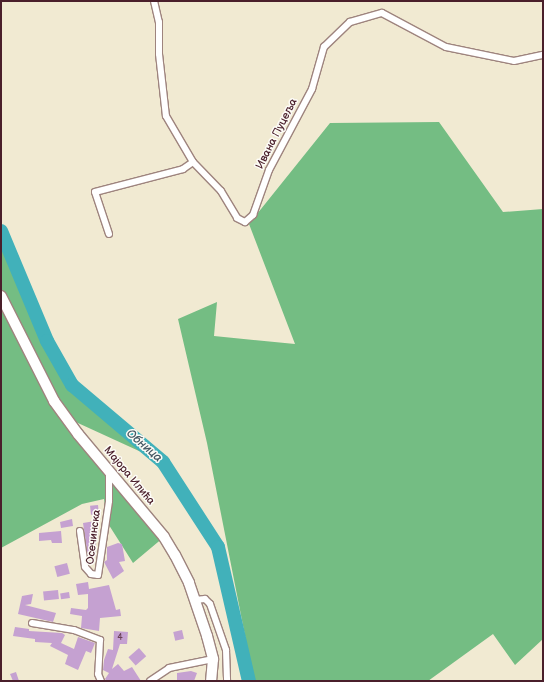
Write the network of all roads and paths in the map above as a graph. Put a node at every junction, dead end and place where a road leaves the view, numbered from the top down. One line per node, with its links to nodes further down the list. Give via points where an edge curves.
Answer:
1 (154, 3): 3 (street, Ивана Пуцеља, via 159,22 159,54 166,116)
2 (543, 55): 3 (street, Ивана Пуцеља, via 514,61 446,47 382,13 350,22 324,47 312,89 269,170 253,215 245,222 237,218 221,191)
3 (193, 162): 4 (street, via 183,169 95,192)
4 (109, 234)
5 (1, 296): 6 (main road, Мајора Илића, via 51,396)
6 (109, 471): 7 (street, Осечинска, via 109,501 98,575 91,574 85,567); 8 (main road, Мајора Илића, via 164,537 185,574)
7 (80, 531)
8 (195, 600): 10 (main road, Мајора Илића); 14 (street, via 205,599 210,604 226,650)
9 (32, 623): 11 (street, via 74,630 100,640 98,674)
10 (213, 659): 12 (street, via 169,668); 13 (main road, Мајора Илића)
11 (101, 681)
12 (150, 681)
13 (211, 681)
14 (227, 681)

